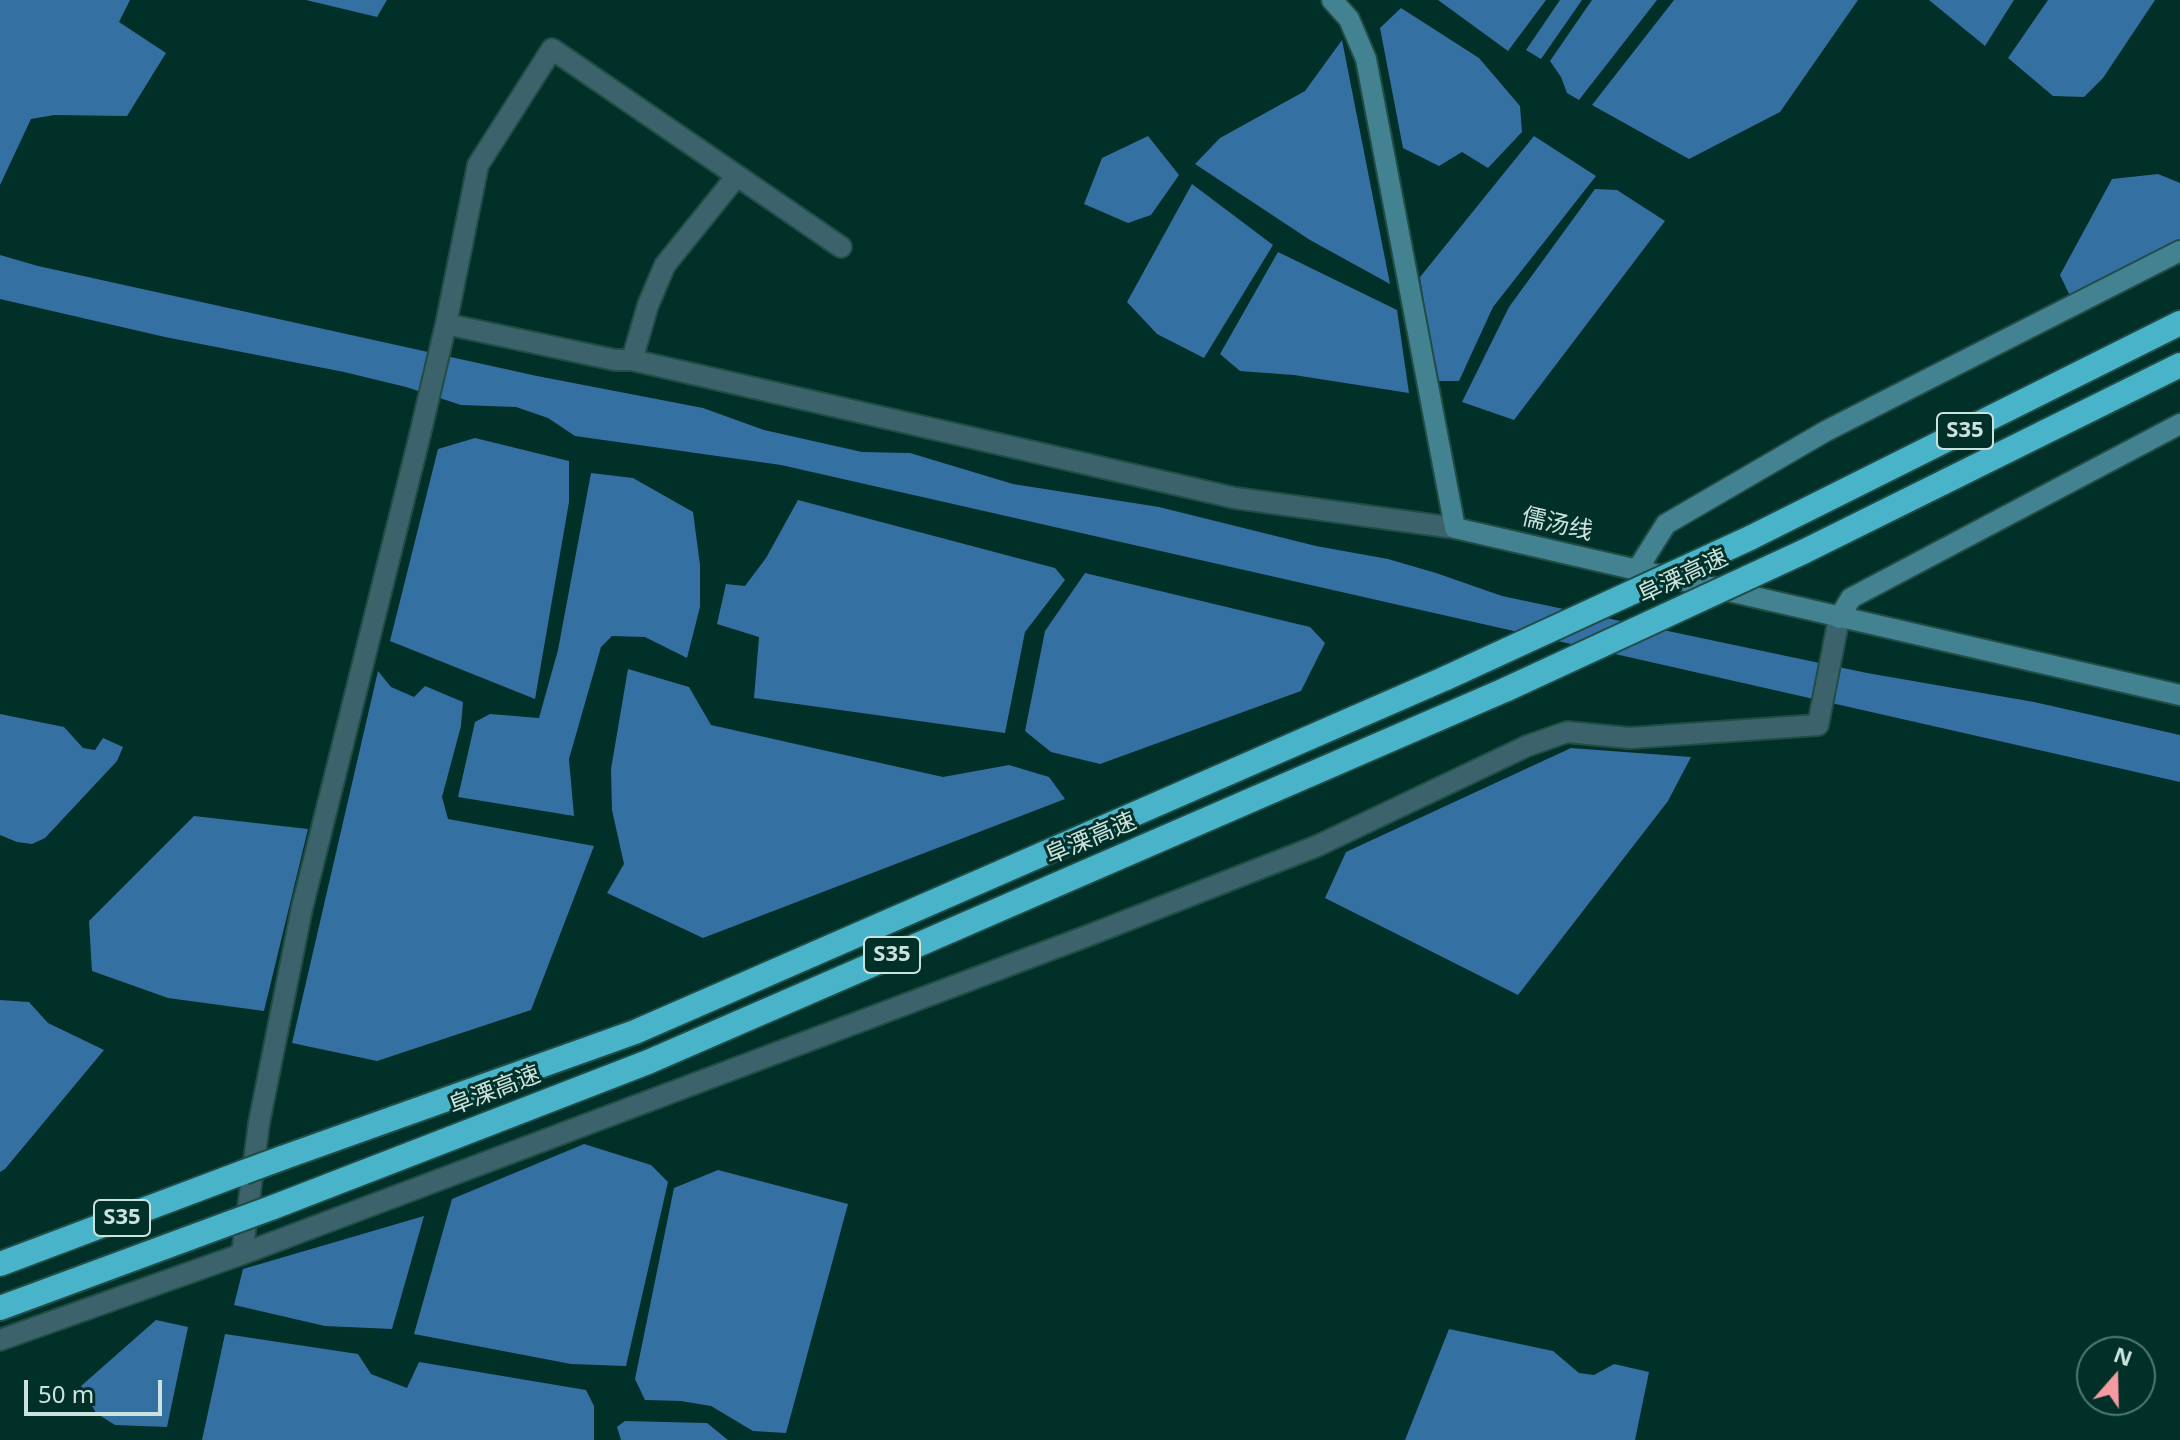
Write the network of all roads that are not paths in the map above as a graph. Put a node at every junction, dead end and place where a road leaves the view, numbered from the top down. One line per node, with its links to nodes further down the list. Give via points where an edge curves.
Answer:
1 (1332, 0): 10 (street, via 1349,19 1366,59)
2 (736, 177): 3 (street); 6 (street, via 552,49 478,165); 7 (street, via 665,265)
3 (841, 247)
4 (2180, 251): 11 (street, via 1826,431 1666,524)
5 (2180, 323): 15 (highway, 阜溧高速 / S35, bridge, via 1750,538 1446,678 635,1032)
6 (446, 324): 7 (street); 14 (street, via 302,908 259,1123)
7 (632, 360): 10 (street, via 1235,498)
8 (2180, 365): 16 (highway, 阜溧高速 / S35, bridge, via 1803,552 1507,689 648,1062)
9 (2180, 424): 12 (street, via 1851,598)
10 (1455, 528): 11 (street, 儒汤线)
11 (1637, 570): 12 (street, 儒汤线)
12 (1839, 618): 13 (street, 儒汤线); 14 (street, via 1818,725 1630,738 1567,732 1317,846)
13 (2180, 695)
14 (242, 1254): 17 (street)
15 (0, 1264)
16 (0, 1308)
17 (0, 1340)

